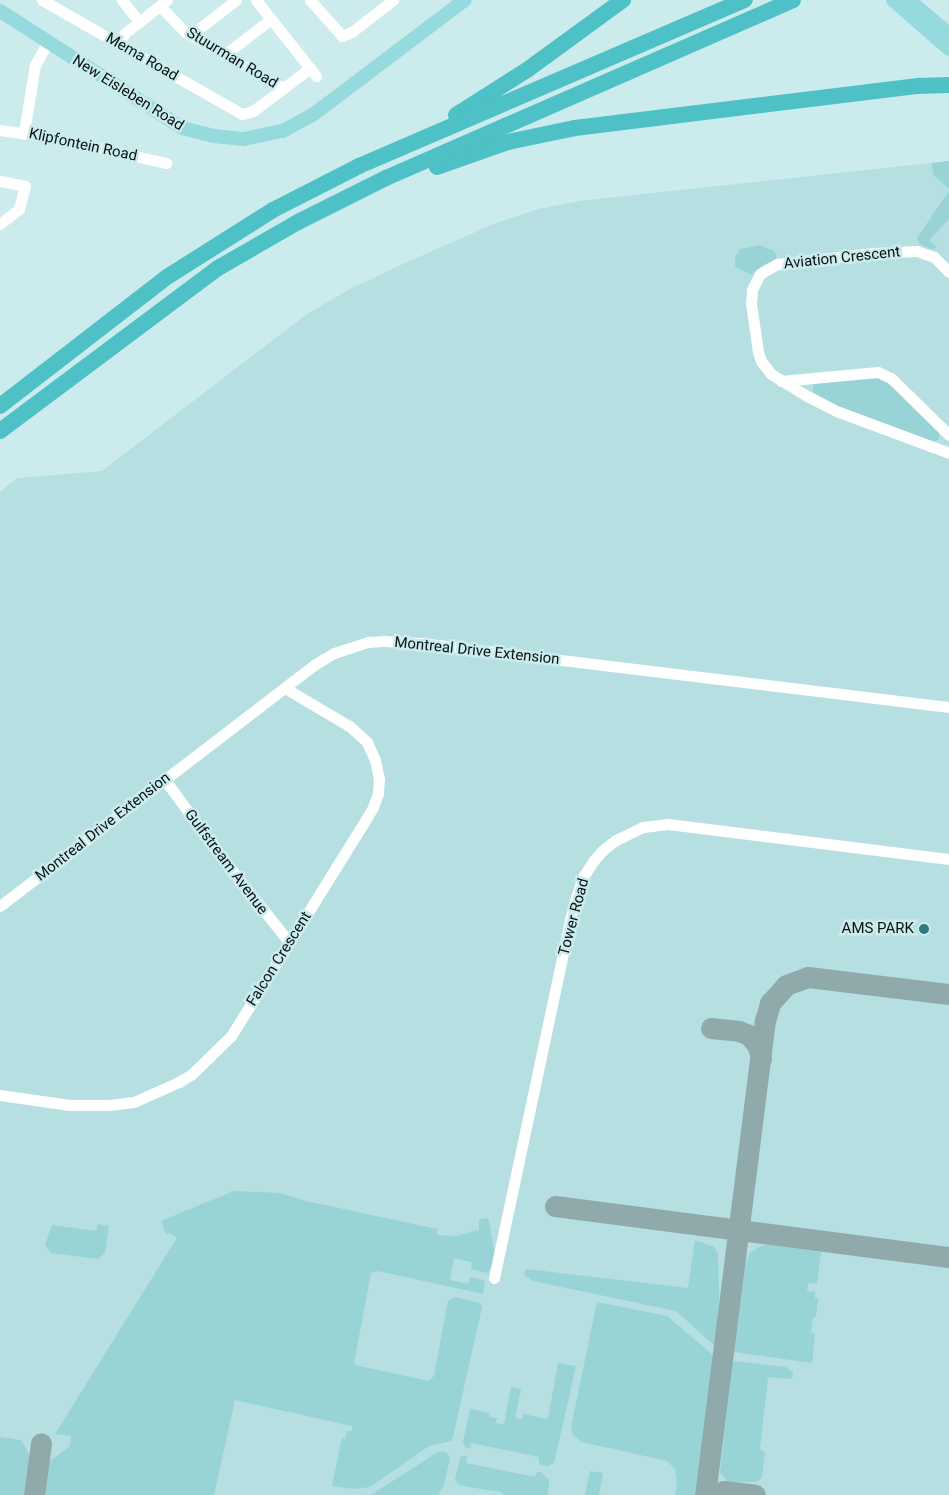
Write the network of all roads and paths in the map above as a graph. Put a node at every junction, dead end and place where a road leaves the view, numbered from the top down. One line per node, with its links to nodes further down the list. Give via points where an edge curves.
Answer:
1 (42, 0): 20 (street, Mema Road)
2 (122, 0): 16 (street)
3 (236, 0): 18 (street)
4 (256, 0): 15 (street)
5 (393, 0): 12 (street, via 342,36)
6 (465, 0): 19 (main road, New Eisleben Road, via 314,114 283,131 255,138 224,138 182,128)
7 (622, 0): 29 (highway, via 504,86)
8 (745, 0): 29 (highway)
9 (792, 0): 32 (highway, via 394,175)
10 (893, 0): 21 (main road)
11 (909, 0): 17 (main road)
12 (314, 2)
13 (164, 3): 16 (street); 18 (street, Stuurman Road, via 185,32)
14 (0, 11): 19 (main road, New Eisleben Road)
15 (271, 19): 22 (street); 26 (street, via 313,72)
16 (139, 22): 20 (street, via 125,33)
17 (949, 34)
18 (191, 35): 22 (street, Stuurman Road)
19 (48, 42): 28 (street, via 35,65)
20 (119, 43): 26 (street, Mema Road, via 242,114 253,111)
21 (949, 49)
22 (224, 55): 26 (street, Stuurman Road)
23 (949, 73): 25 (highway, via 940,80)
24 (949, 85): 25 (highway)
25 (918, 86): 32 (highway, via 537,134 451,161 319,220)
26 (283, 88)
27 (0, 130): 28 (street, Klipfontein Road)
28 (24, 132): 30 (street, Klipfontein Road)
29 (380, 157): 36 (highway, via 309,191 198,256)
30 (166, 164)
31 (0, 181): 33 (street, via 25,186 19,209)
32 (298, 222): 37 (highway, via 218,268)
33 (0, 224)
34 (949, 272): 35 (street, Aviation Crescent, via 929,254 916,251 777,264 766,269 752,290 751,302 758,352 766,368)
35 (781, 381): 38 (street, via 878,372 891,378); 39 (street, Aviation Crescent, via 839,412)
36 (0, 406)
37 (0, 431)
38 (949, 435)
39 (949, 453)
40 (285, 688): 41 (street, Montreal Drive Extension, via 314,666 351,646 384,640); 42 (street, Montreal Drive Extension); 45 (street, Falcon Crescent, via 359,734 372,752 379,779 373,807)
41 (949, 708)
42 (165, 780): 44 (street, Montreal Drive Extension); 45 (street, Gulfstream Avenue)
43 (949, 859): 47 (street, Tower Road, via 668,824 643,827 603,850 583,877 573,907)
44 (0, 906)
45 (289, 942): 46 (street, Falcon Crescent, via 231,1036 205,1063 178,1082 134,1102 108,1105 69,1105)
46 (0, 1095)
47 (494, 1278)

